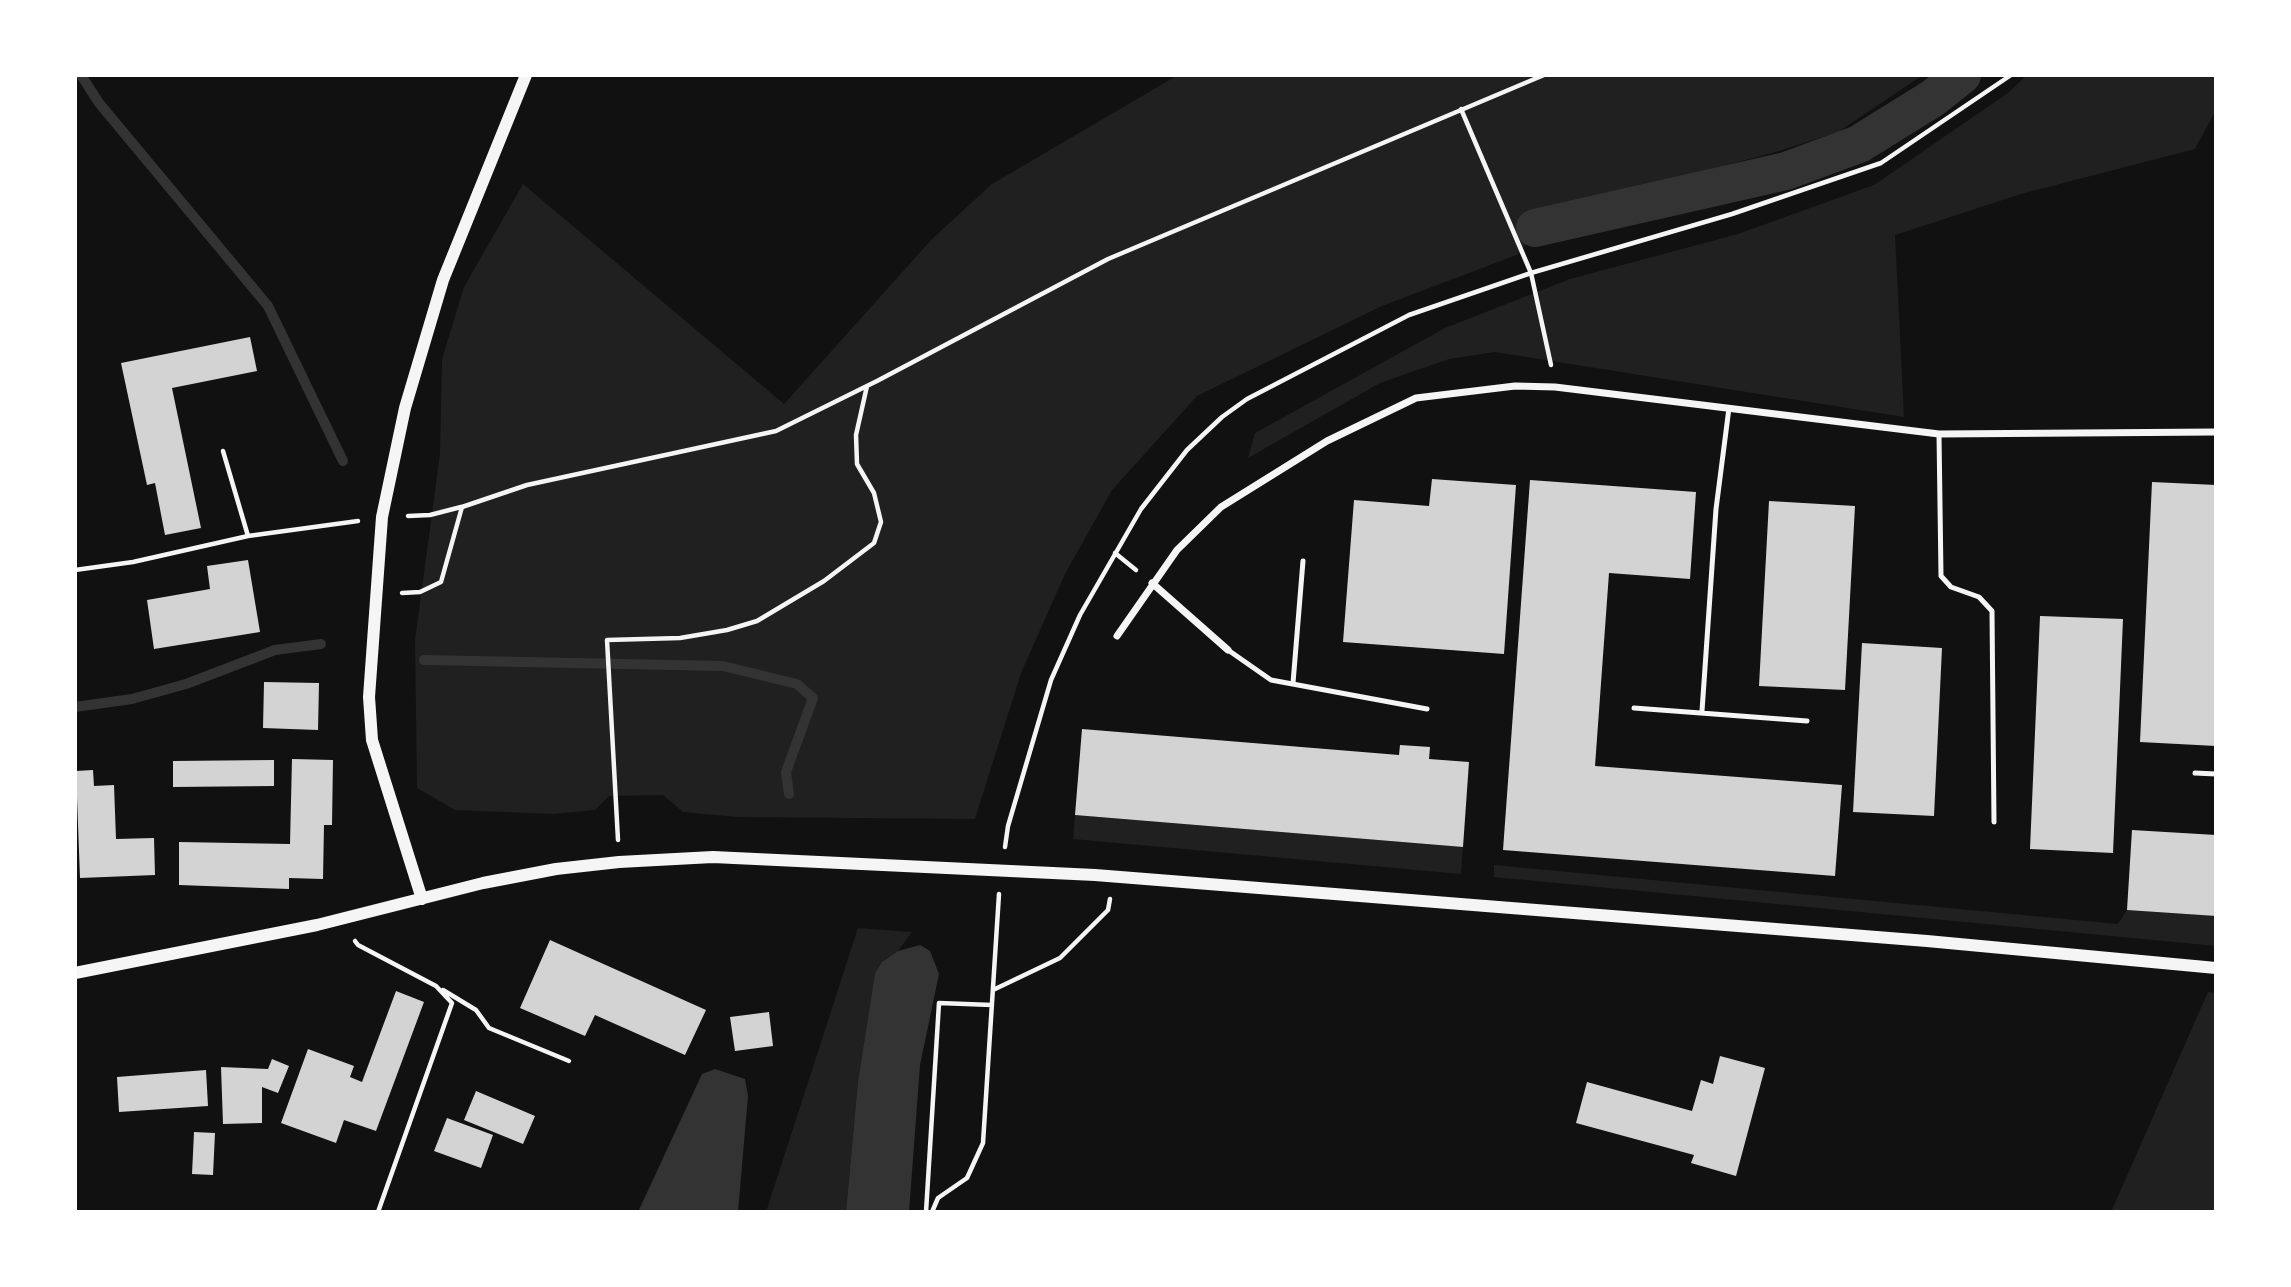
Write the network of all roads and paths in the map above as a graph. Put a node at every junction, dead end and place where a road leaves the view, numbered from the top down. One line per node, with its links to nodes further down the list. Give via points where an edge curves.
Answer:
1 (526, 75): 13 (street, via 443,280 405,408)
2 (1545, 75): 4 (path)
3 (2011, 75): 5 (path, via 1881,163 1732,214)
4 (1461, 109): 5 (path); 6 (path, via 1108,259)
5 (1531, 273): 7 (path); 29 (path, via 1409,314 1328,355 1247,399 1187,450 1141,509 1080,615 1051,680)
6 (867, 386): 12 (path, via 776,431 527,485); 30 (path, via 856,435 857,464 874,493 881,522 874,542 824,581 757,621 680,638 607,640)
7 (1555, 387): 8 (street); 17 (street, via 1515,386 1416,398 1327,441 1221,507 1177,550)
8 (1729, 408): 10 (street); 24 (lane, via 1716,509)
9 (2216, 432): 10 (street)
10 (1939, 434): 28 (lane, via 1941,576 1951,587 1979,597 1992,611)
11 (223, 451): 14 (path)
12 (462, 507): 13 (path, via 430,515); 18 (path, via 440,582 420,592)
13 (382, 517): 14 (path); 18 (street)
14 (248, 536): 16 (path)
15 (1303, 561): 21 (lane)
16 (75, 570)
17 (1153, 583): 19 (street); 20 (street)
18 (375, 594): 31 (street, via 369,696 372,740)
19 (1117, 636)
20 (1228, 650): 21 (lane, via 1271,680)
21 (1293, 683): 23 (lane)
22 (1634, 708): 24 (lane)
23 (1427, 709)
24 (1702, 711): 25 (lane)
25 (1807, 721)
26 (2195, 773): 27 (lane)
27 (2216, 774)
28 (1994, 822)
29 (1008, 826)
30 (618, 862): 31 (street, via 556,869); 35 (street, via 713,857 1096,875)
31 (422, 899): 34 (street)
32 (1108, 910): 38 (path, via 1060,958)
33 (997, 916): 38 (path)
34 (342, 919): 36 (street); 37 (path, via 358,946)
35 (2216, 968)
36 (75, 973)
37 (436, 986): 40 (path, via 476,1010 489,1028); 41 (path, via 452,1003)
38 (993, 990): 39 (path)
39 (992, 1004): 42 (path, via 939,1003); 43 (path, via 984,1143 967,1178 938,1198)
40 (569, 1061)
41 (378, 1212)
42 (926, 1212)
43 (932, 1212)

